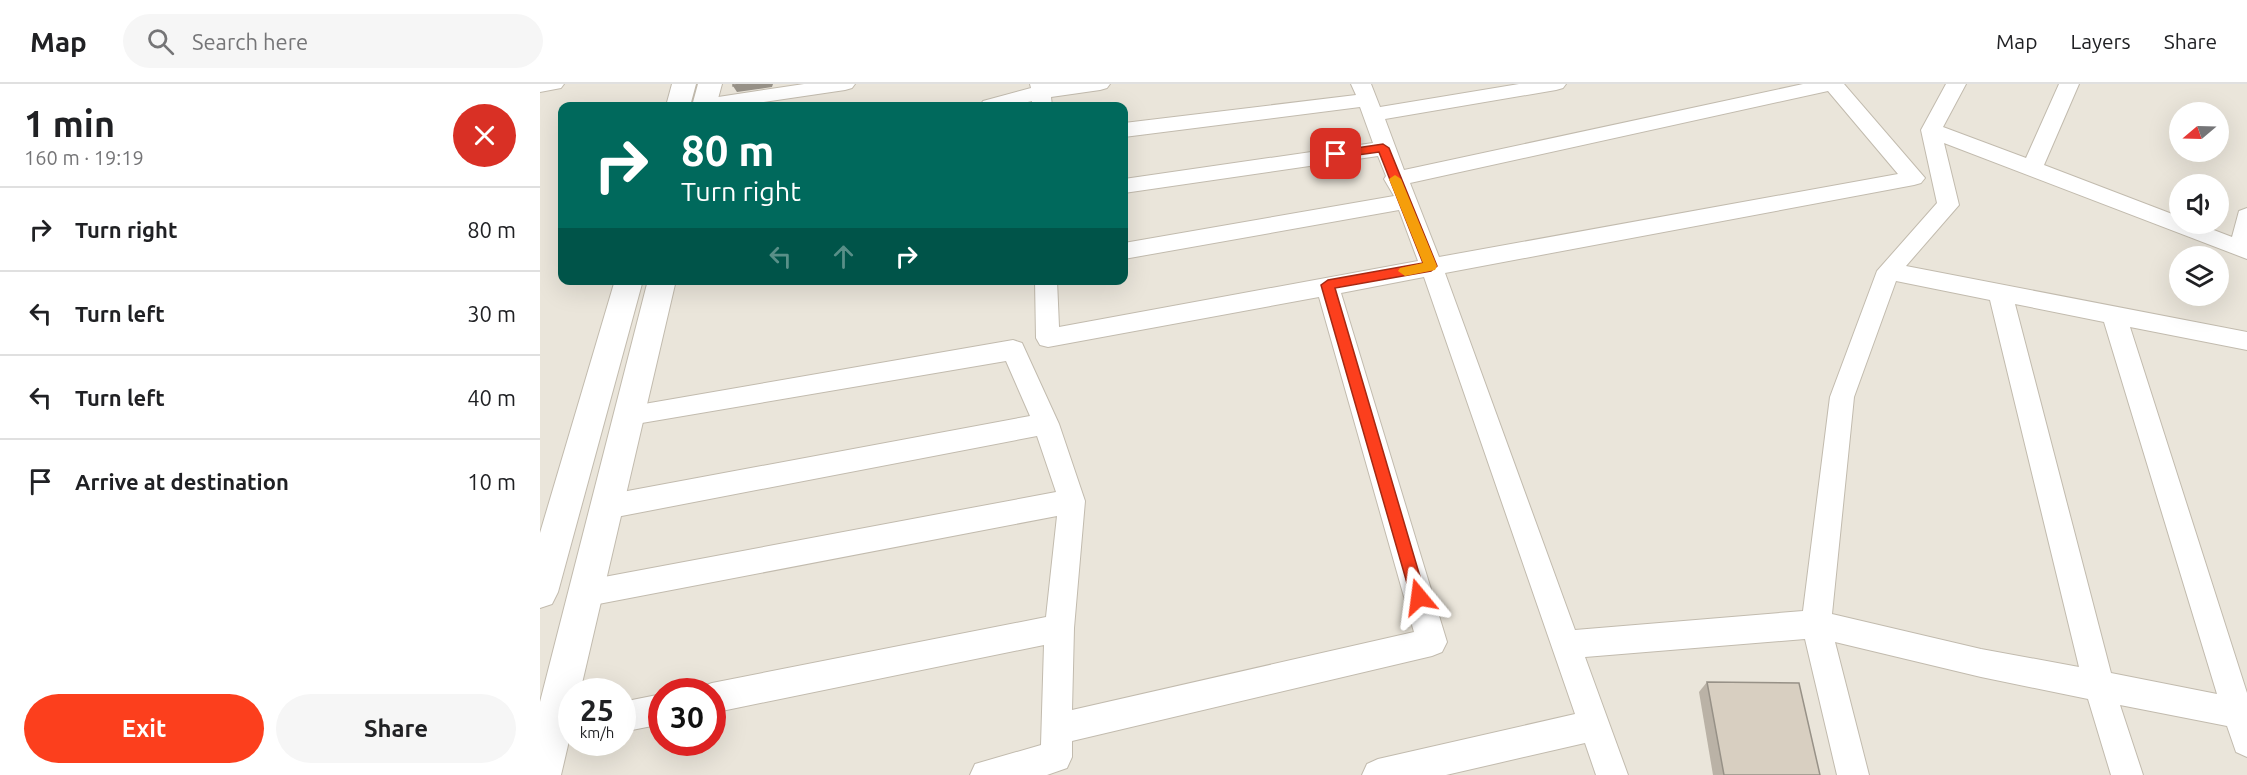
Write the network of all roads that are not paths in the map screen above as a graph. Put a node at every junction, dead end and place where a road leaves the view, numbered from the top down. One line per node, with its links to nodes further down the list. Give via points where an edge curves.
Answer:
1 (554, 84): 9 (street)
2 (684, 84): 13 (street)
3 (845, 84): 11 (street)
4 (1100, 84): 10 (street)
5 (1556, 84): 12 (street)
6 (1833, 84): 20 (street); 24 (street, via 1914,178)
7 (1956, 84): 16 (street)
8 (2069, 84): 18 (street)
9 (540, 86)
10 (1041, 94): 14 (street)
11 (706, 98)
12 (1366, 100): 15 (street); 17 (street)
13 (679, 102)
14 (1007, 102)
15 (1128, 130)
16 (1931, 130): 18 (street); 25 (street, via 1948,205)
17 (1383, 148): 19 (street); 20 (street)
18 (2032, 168): 23 (street)
19 (1128, 185)
20 (1400, 191): 22 (street); 24 (street)
21 (2247, 216): 23 (street)
22 (1128, 250)
23 (2244, 250)
24 (1431, 266): 29 (street); 41 (street)
25 (1888, 271): 30 (street); 39 (street, via 1842,397)
26 (628, 285): 37 (street)
27 (661, 285): 33 (street)
28 (1046, 285): 29 (street, via 1048,338)
29 (1328, 285): 47 (street, via 1432,642)
30 (2000, 293): 31 (street); 43 (street)
31 (2114, 315): 32 (street); 45 (street)
32 (2247, 341)
33 (630, 415): 34 (street, via 1013,350); 36 (street)
34 (1046, 424): 35 (street); 36 (street)
35 (1072, 501): 38 (street); 40 (street)
36 (606, 507): 38 (street)
37 (540, 592)
38 (588, 593): 42 (street)
39 (1816, 624): 41 (street); 43 (street, via 1981,663); 54 (street)
40 (1059, 628): 44 (street); 47 (street)
41 (1564, 645): 46 (street)
42 (572, 678)
43 (2098, 683): 45 (street); 55 (street)
44 (726, 695)
45 (2243, 714): 49 (street)
46 (1593, 725): 52 (street); 53 (street)
47 (1057, 729): 51 (street, via 1056,756)
48 (558, 738): 50 (street)
49 (2247, 741)
50 (541, 775)
51 (986, 775)
52 (1378, 775)
53 (1612, 775)
54 (1853, 775)
55 (2127, 775)

